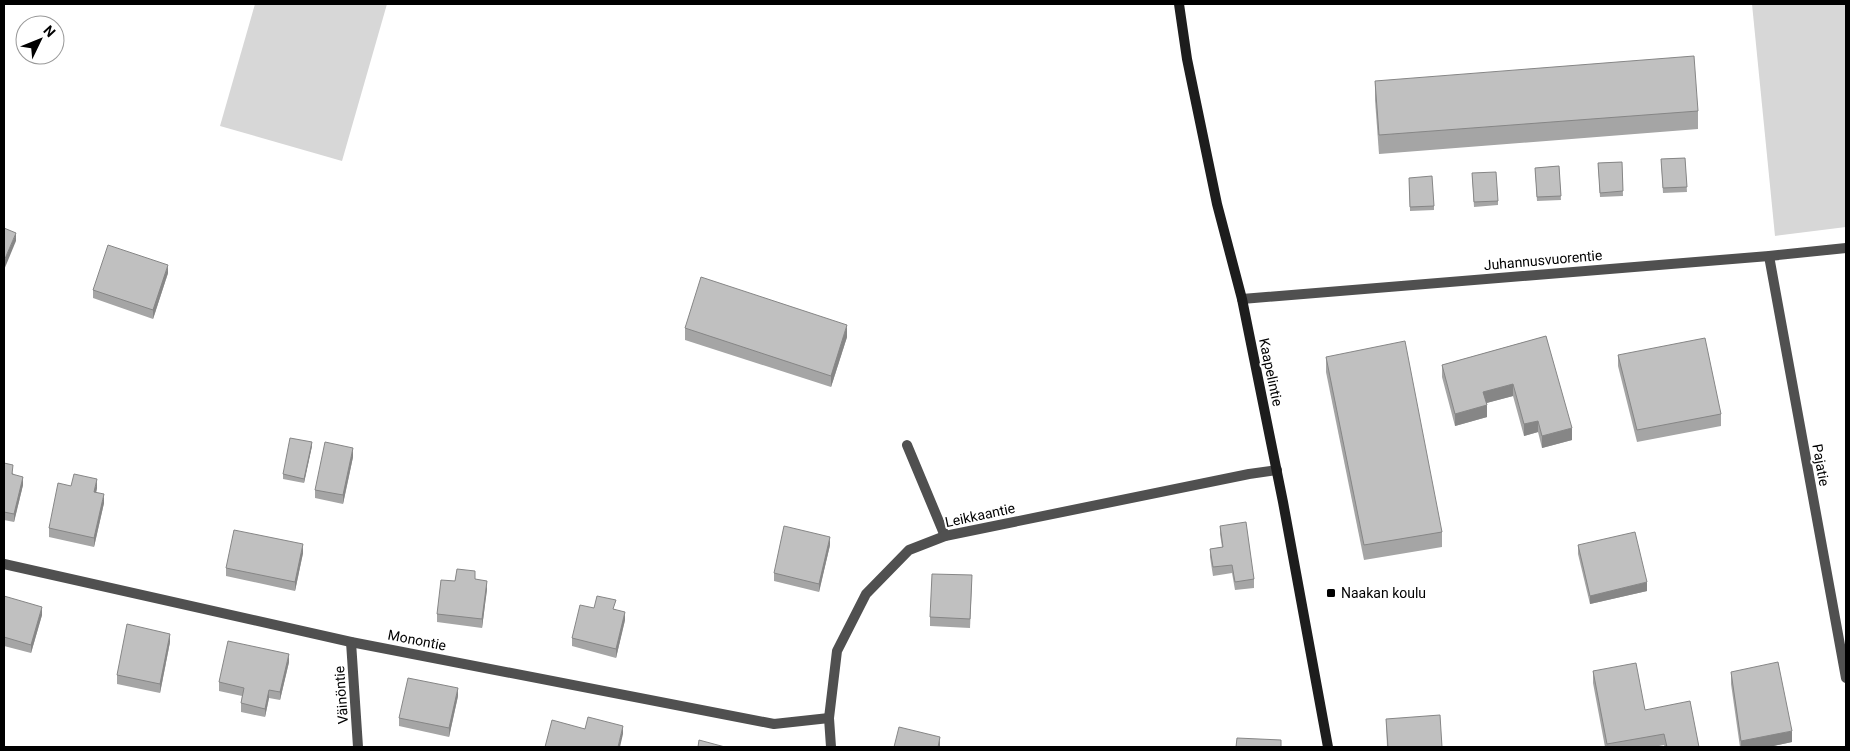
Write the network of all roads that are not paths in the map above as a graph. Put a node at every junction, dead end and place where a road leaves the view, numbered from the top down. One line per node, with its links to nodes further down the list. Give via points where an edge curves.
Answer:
1 (1179, 4): 4 (street, Kaapelintie, via 1215,195)
2 (1846, 248): 3 (street, Juhannusvuorentie)
3 (1769, 256): 4 (street, Juhannusvuorentie); 10 (street, Pajatie)
4 (1242, 299): 6 (street, Kaapelintie)
5 (907, 445): 7 (street)
6 (1277, 470): 7 (street, Leikkaantie); 14 (street, Kaapelintie)
7 (945, 536): 11 (street, Leikkaantie, via 909,550 866,594 837,651)
8 (4, 564): 9 (street, Monontie)
9 (352, 642): 11 (street, Monontie, via 774,724); 12 (street, Väinöntie)
10 (1846, 678)
11 (829, 718): 13 (street, Leikkaantie)
12 (358, 747)
13 (831, 747)
14 (1328, 747)

